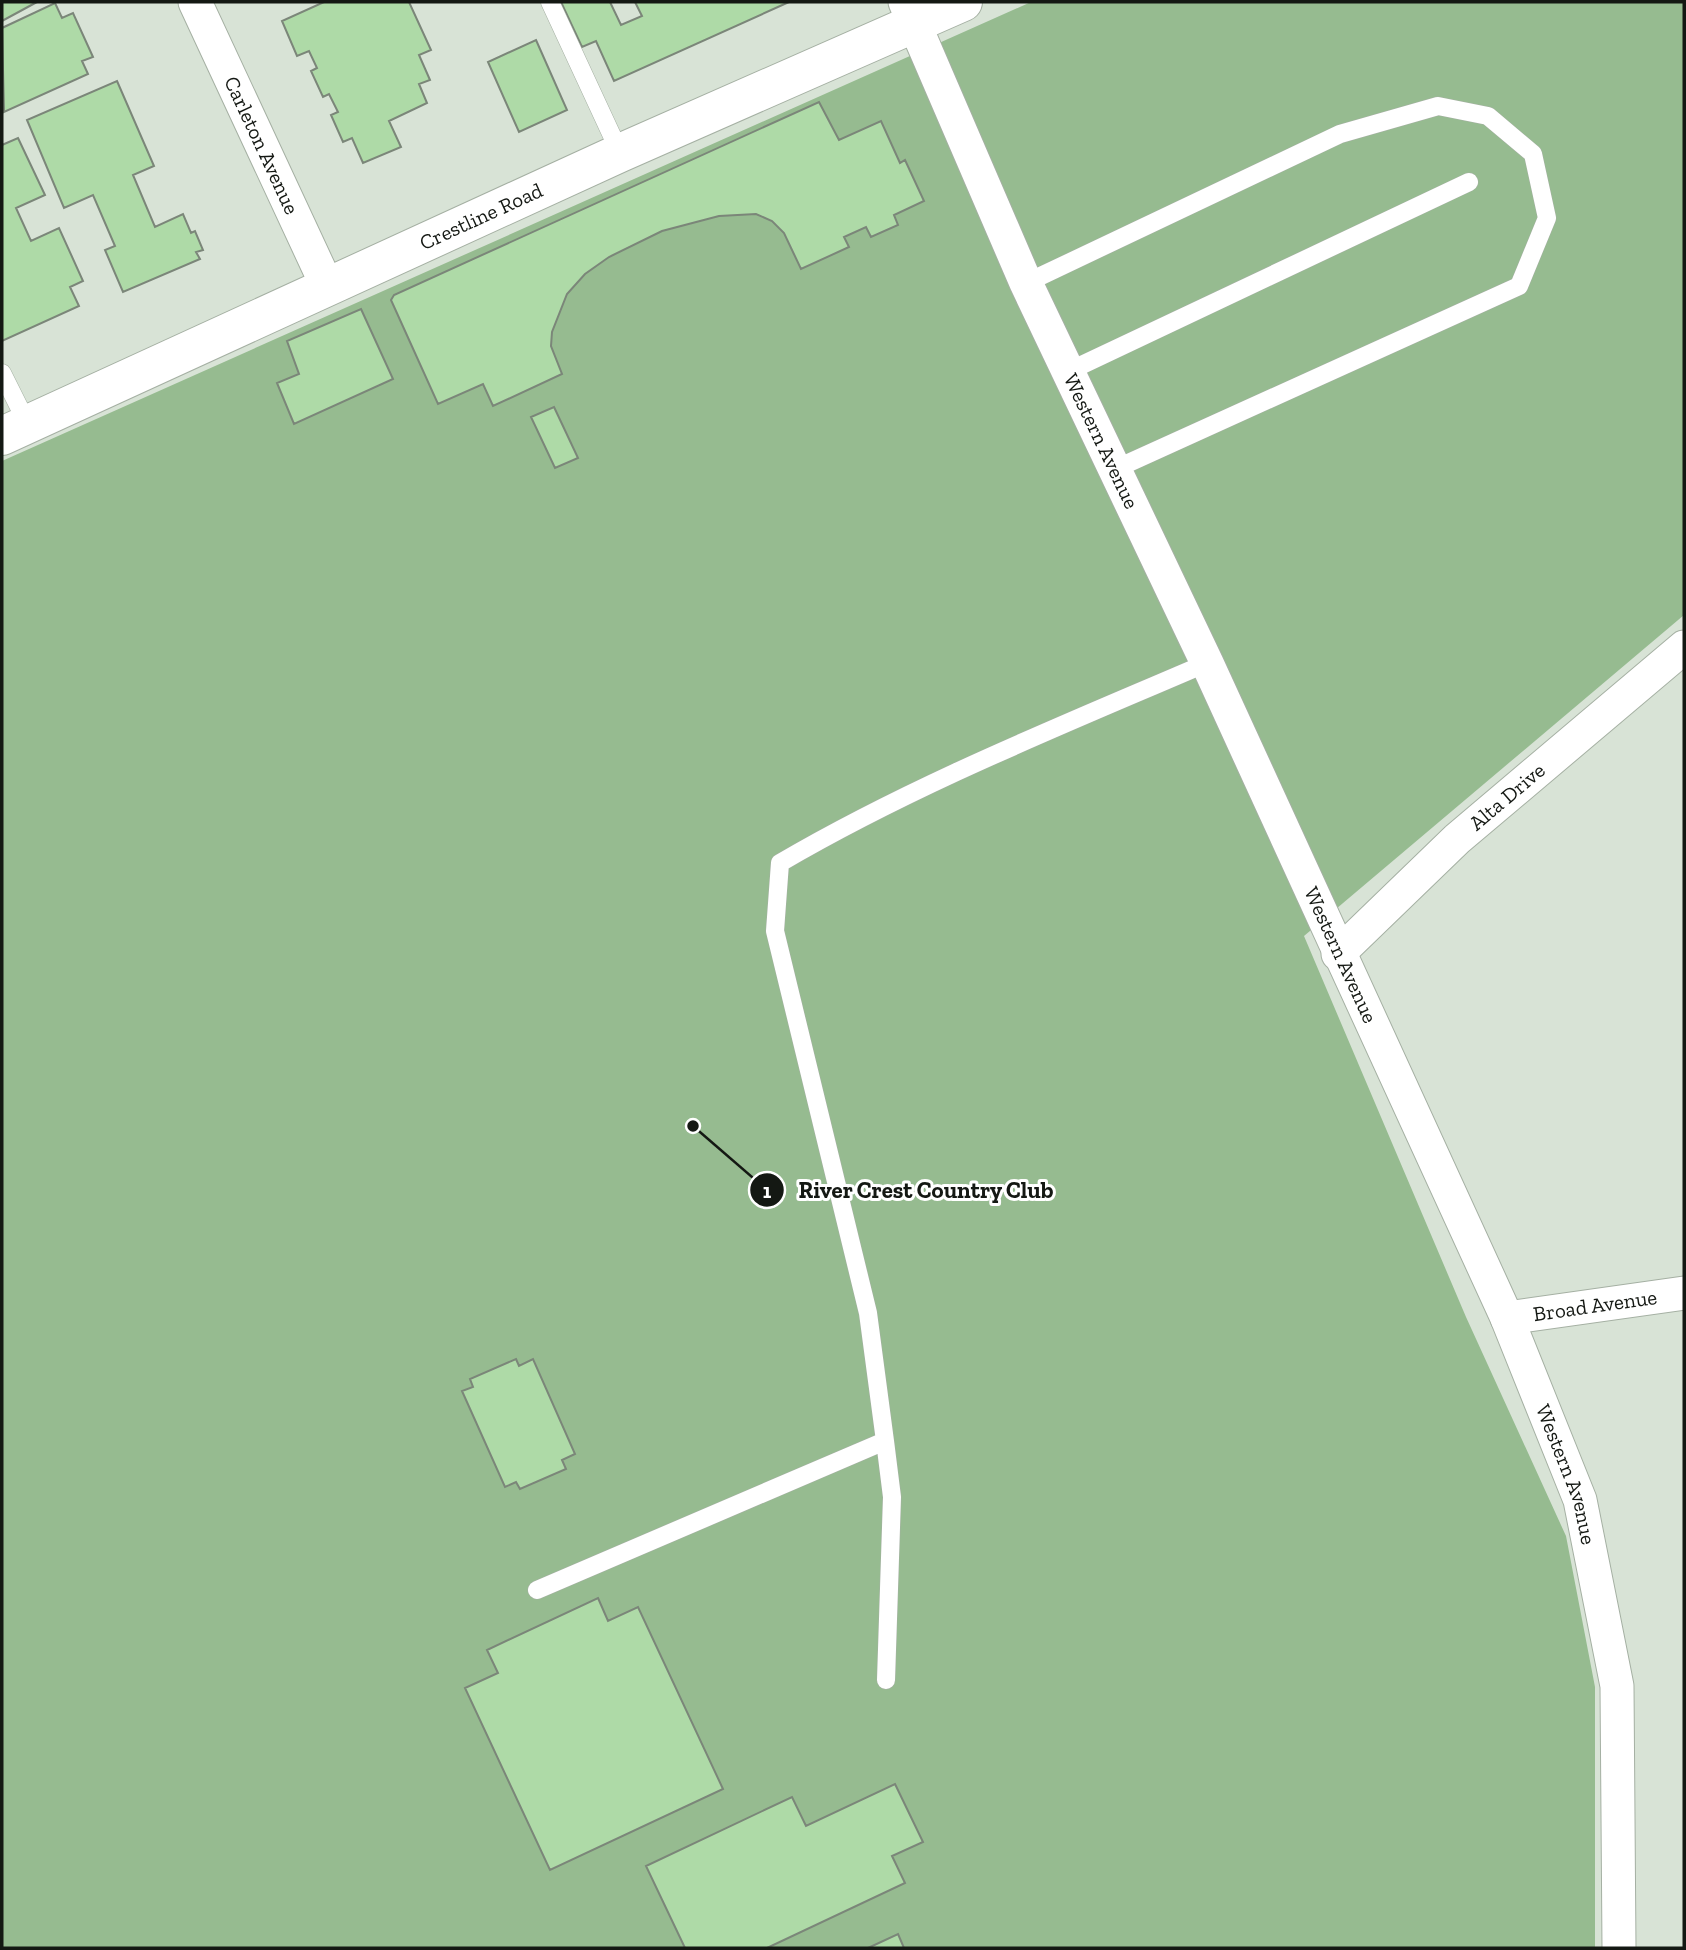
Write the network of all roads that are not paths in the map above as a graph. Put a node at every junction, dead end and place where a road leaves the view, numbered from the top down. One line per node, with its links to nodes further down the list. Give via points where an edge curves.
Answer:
1 (195, 2): 8 (street, Carleton Avenue)
2 (550, 2): 5 (lane)
3 (963, 2): 4 (street, Crestline Road)
4 (910, 12): 5 (street, Crestline Road); 7 (street, Western Avenue)
5 (620, 153): 8 (street, Crestline Road)
6 (1469, 181): 9 (lane)
7 (1026, 283): 9 (street, Western Avenue); 12 (lane, via 1340,134 1438,106 1488,116 1533,153 1546,218 1519,286)
8 (328, 288): 11 (street, Crestline Road)
9 (1067, 372): 12 (street, Western Avenue)
10 (2, 373): 11 (lane)
11 (15, 431)
12 (1113, 470): 14 (street, Western Avenue)
13 (1684, 647): 15 (street, Alta Drive, via 1457,839)
14 (1207, 663): 15 (street, Western Avenue); 18 (lane, via 986,759 780,863 775,931 868,1313)
15 (1338, 954): 17 (street, Western Avenue)
16 (1684, 1293): 17 (street, Broad Avenue)
17 (1507, 1318): 21 (street, Western Avenue, via 1580,1500 1618,1686)
18 (885, 1441): 19 (lane); 20 (lane, via 892,1497)
19 (537, 1590)
20 (886, 1680)
21 (1619, 1948)

